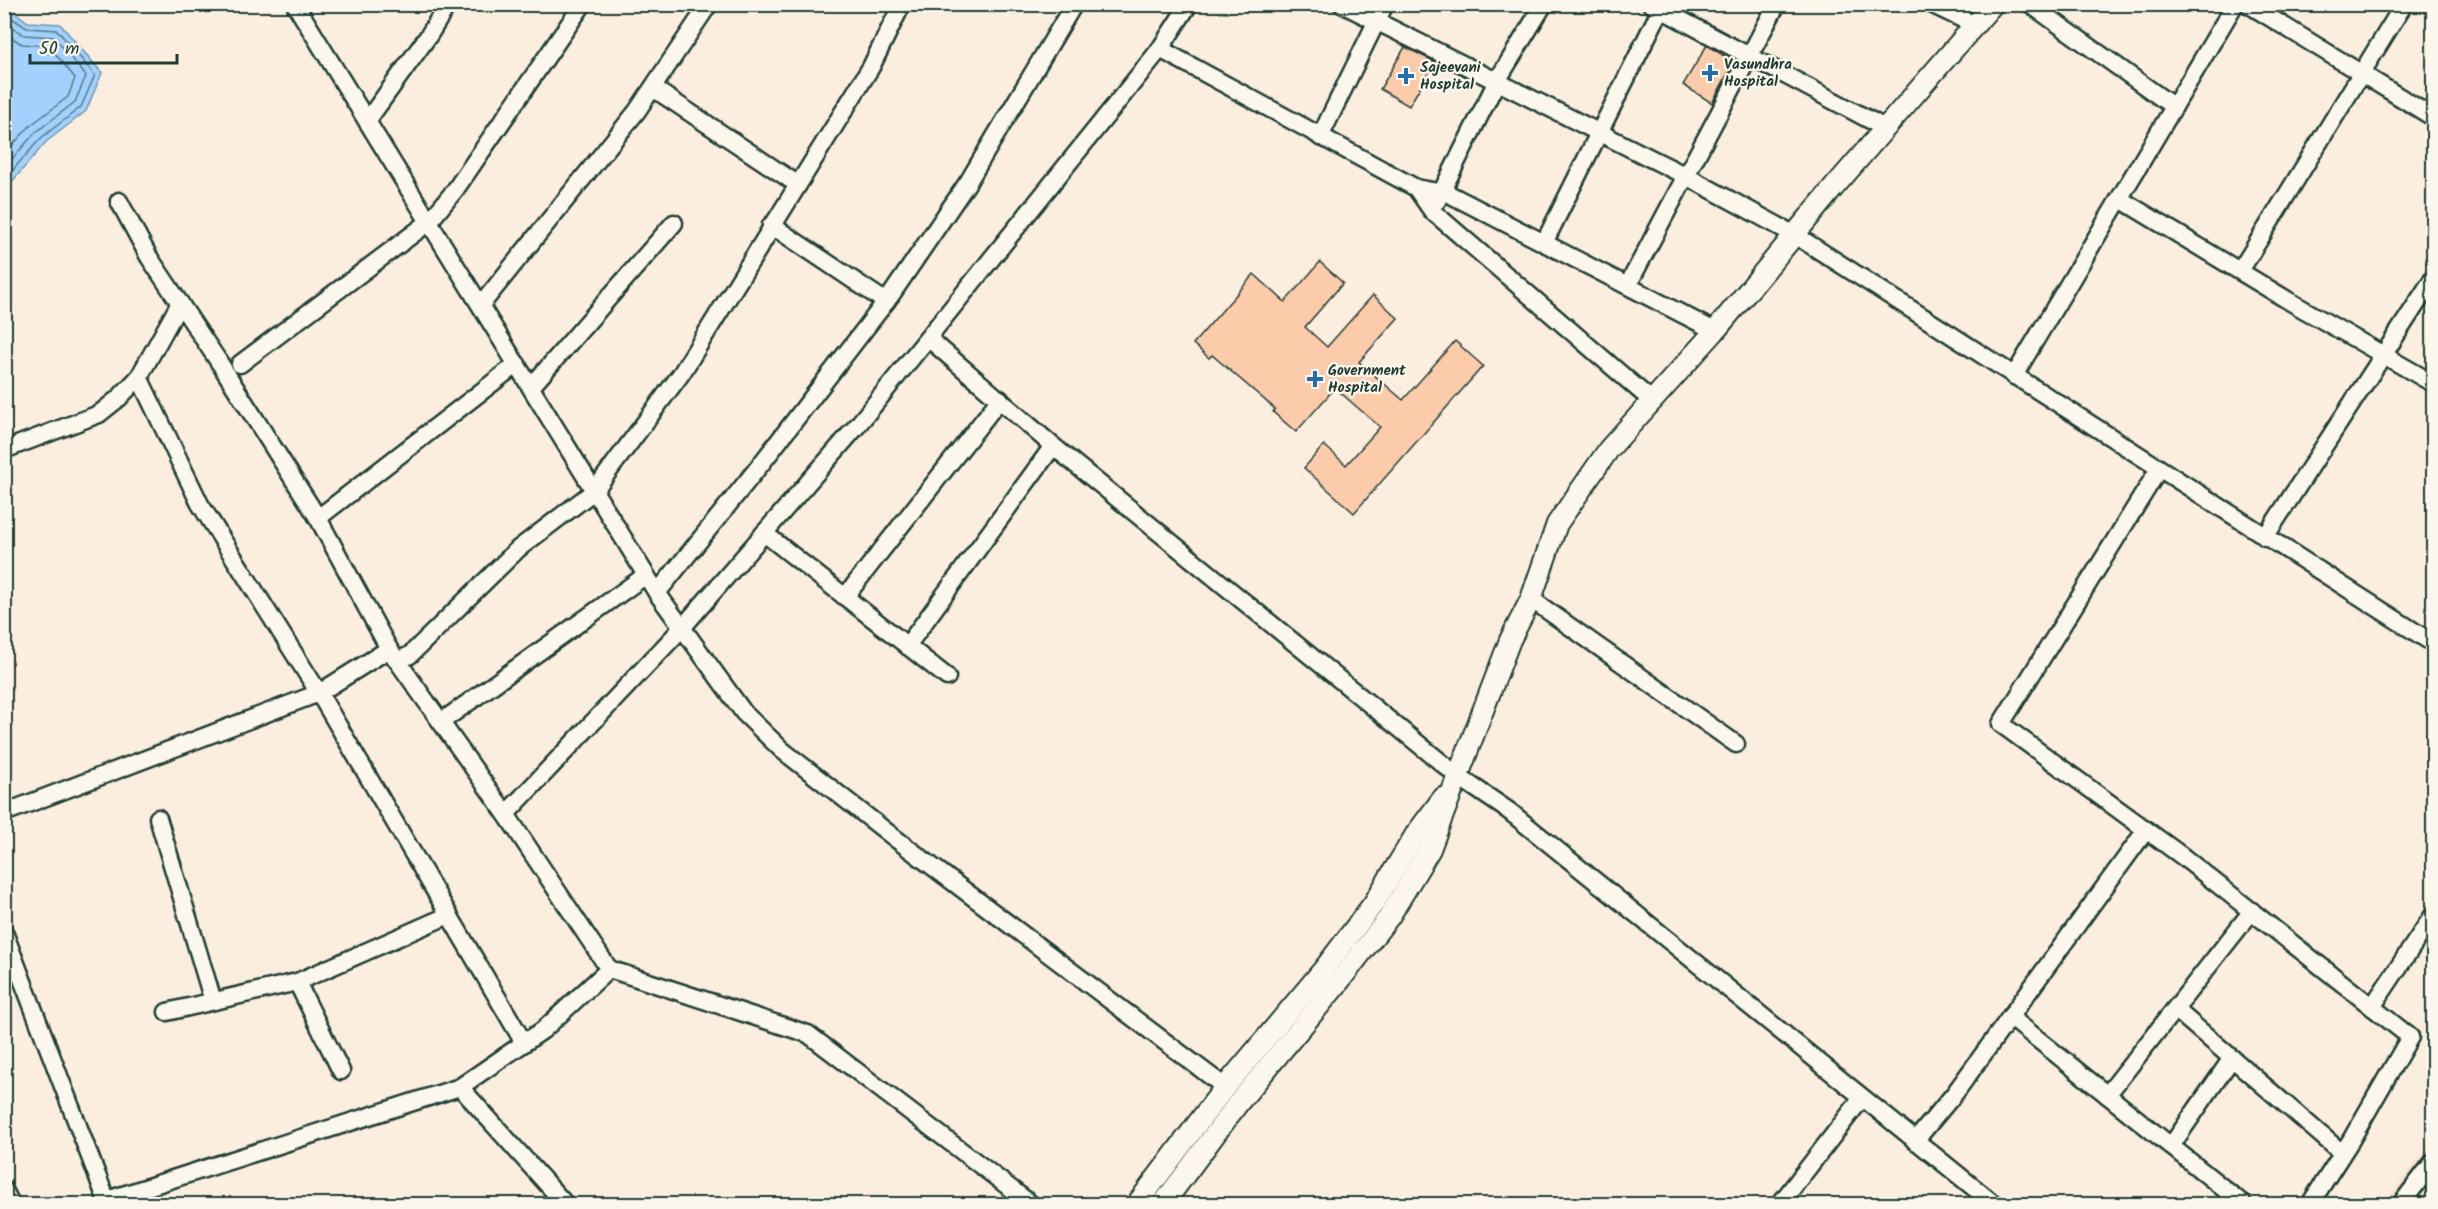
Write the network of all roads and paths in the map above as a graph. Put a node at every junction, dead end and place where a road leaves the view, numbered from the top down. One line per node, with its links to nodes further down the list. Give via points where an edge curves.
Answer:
1 (295, 4): 28 (street)
2 (448, 4): 28 (street)
3 (583, 4): 39 (street)
4 (709, 4): 25 (street)
5 (902, 4): 33 (street, via 871,67)
6 (1074, 4): 47 (street, via 968,182)
7 (1189, 4): 21 (street)
8 (1342, 4): 19 (street)
9 (1385, 4): 19 (street)
10 (1544, 4): 24 (street)
11 (1777, 4): 22 (street)
12 (1931, 4): 20 (street)
13 (1993, 4): 20 (street)
14 (2030, 4): 26 (street)
15 (2235, 4): 26 (street)
16 (2248, 4): 23 (street)
17 (2404, 4): 23 (street)
18 (1661, 7): 22 (street); 30 (street)
19 (1376, 21): 24 (street); 31 (street)
20 (1975, 25): 29 (street)
21 (1160, 49): 31 (street); 51 (street)
22 (1749, 56): 29 (street); 32 (street)
23 (2360, 73): 27 (street); 44 (street)
24 (1497, 81): 30 (street); 35 (street)
25 (653, 88): 33 (street); 49 (street)
26 (2174, 108): 36 (street)
27 (2433, 118)
28 (367, 121): 39 (street)
29 (1885, 128): 42 (street)
30 (1600, 133): 32 (street); 43 (street)
31 (1320, 137): 34 (street)
32 (1686, 176): 42 (street); 46 (street)
33 (797, 184): 41 (street)
34 (1416, 188): 35 (street); 38 (street)
35 (1441, 192): 38 (street); 43 (street)
36 (2120, 199): 44 (street); 55 (street)
37 (119, 201): 48 (street)
38 (1432, 211): 60 (street)
39 (429, 222): 49 (street); 53 (street)
40 (674, 223): 58 (street)
41 (771, 225): 47 (street); 64 (street, via 681,374)
42 (1794, 234): 50 (street); 55 (street)
43 (1544, 243): 46 (street)
44 (2240, 271): 52 (street)
45 (2433, 277): 52 (street)
46 (1628, 285): 50 (street)
47 (886, 302): 69 (street)
48 (180, 303): 56 (street); 65 (street)
49 (481, 305): 54 (street)
50 (1715, 331): 60 (street)
51 (928, 338): 59 (street); 66 (street)
52 (2383, 355): 57 (street); 67 (street)
53 (240, 364)
54 (517, 364): 58 (street); 65 (street)
55 (2014, 376): 63 (street)
56 (140, 377): 62 (street, via 99,414); 77 (street, via 200,504)
57 (2433, 384)
58 (531, 387): 64 (street)
59 (1000, 399): 61 (street); 70 (street)
60 (1652, 401): 71 (street, via 1609,449 1557,524)
61 (1053, 446): 74 (street); 80 (street)
62 (4, 450)
63 (2159, 469): 67 (street); 84 (street, via 2001,724)
64 (594, 491): 68 (street); 75 (street, via 518,549 410,655)
65 (318, 518): 75 (street)
66 (764, 533): 70 (street); 72 (street)
67 (2265, 537): 73 (street)
68 (646, 575): 69 (street); 78 (street)
69 (657, 593): 72 (street)
70 (844, 597): 74 (street)
71 (1531, 599): 79 (street); 80 (street, via 1510,640)
72 (682, 628): 82 (street); 100 (street, via 744,713 782,750)
73 (2433, 644)
74 (907, 646): 76 (street)
75 (393, 655): 77 (street); 78 (street)
76 (947, 677)
77 (319, 693): 81 (street); 87 (street)
78 (441, 722): 82 (street)
79 (1736, 744)
80 (1459, 777): 100 (street, via 1416,834 1374,903); 102 (street, via 1509,811); 113 (street, via 1430,849 1389,918 1239,1102)
81 (4, 813)
82 (506, 814): 89 (street)
83 (158, 818): 91 (street)
84 (2146, 830): 85 (street); 95 (street)
85 (2252, 911): 92 (street); 93 (street)
86 (2433, 914): 92 (street)
87 (449, 915): 90 (street); 96 (street)
88 (4, 932): 108 (street)
89 (609, 969): 96 (street); 111 (street, via 808,1034)
90 (297, 982): 91 (street); 98 (street)
91 (213, 1001): 94 (street)
92 (2372, 1007): 105 (street, via 2410,1037)
93 (2175, 1009): 97 (street); 101 (street)
94 (167, 1012)
95 (2010, 1017): 101 (street); 103 (street)
96 (524, 1043): 99 (street)
97 (2232, 1058): 104 (street); 105 (street)
98 (342, 1071)
99 (460, 1087): 108 (street); 110 (street)
100 (1225, 1087): 112 (street)
101 (2107, 1095): 104 (street)
102 (1862, 1098): 103 (street); 114 (street)
103 (1915, 1142): 115 (street)
104 (2170, 1146): 116 (street)
105 (2342, 1153): 117 (street)
106 (2433, 1161): 118 (street)
107 (4, 1190): 109 (street)
108 (108, 1202)
109 (11, 1204)
110 (565, 1204)
111 (1031, 1204)
112 (1137, 1204)
113 (1163, 1204)
114 (1780, 1204)
115 (1994, 1204)
116 (2243, 1204)
117 (2310, 1204)
118 (2401, 1204)

